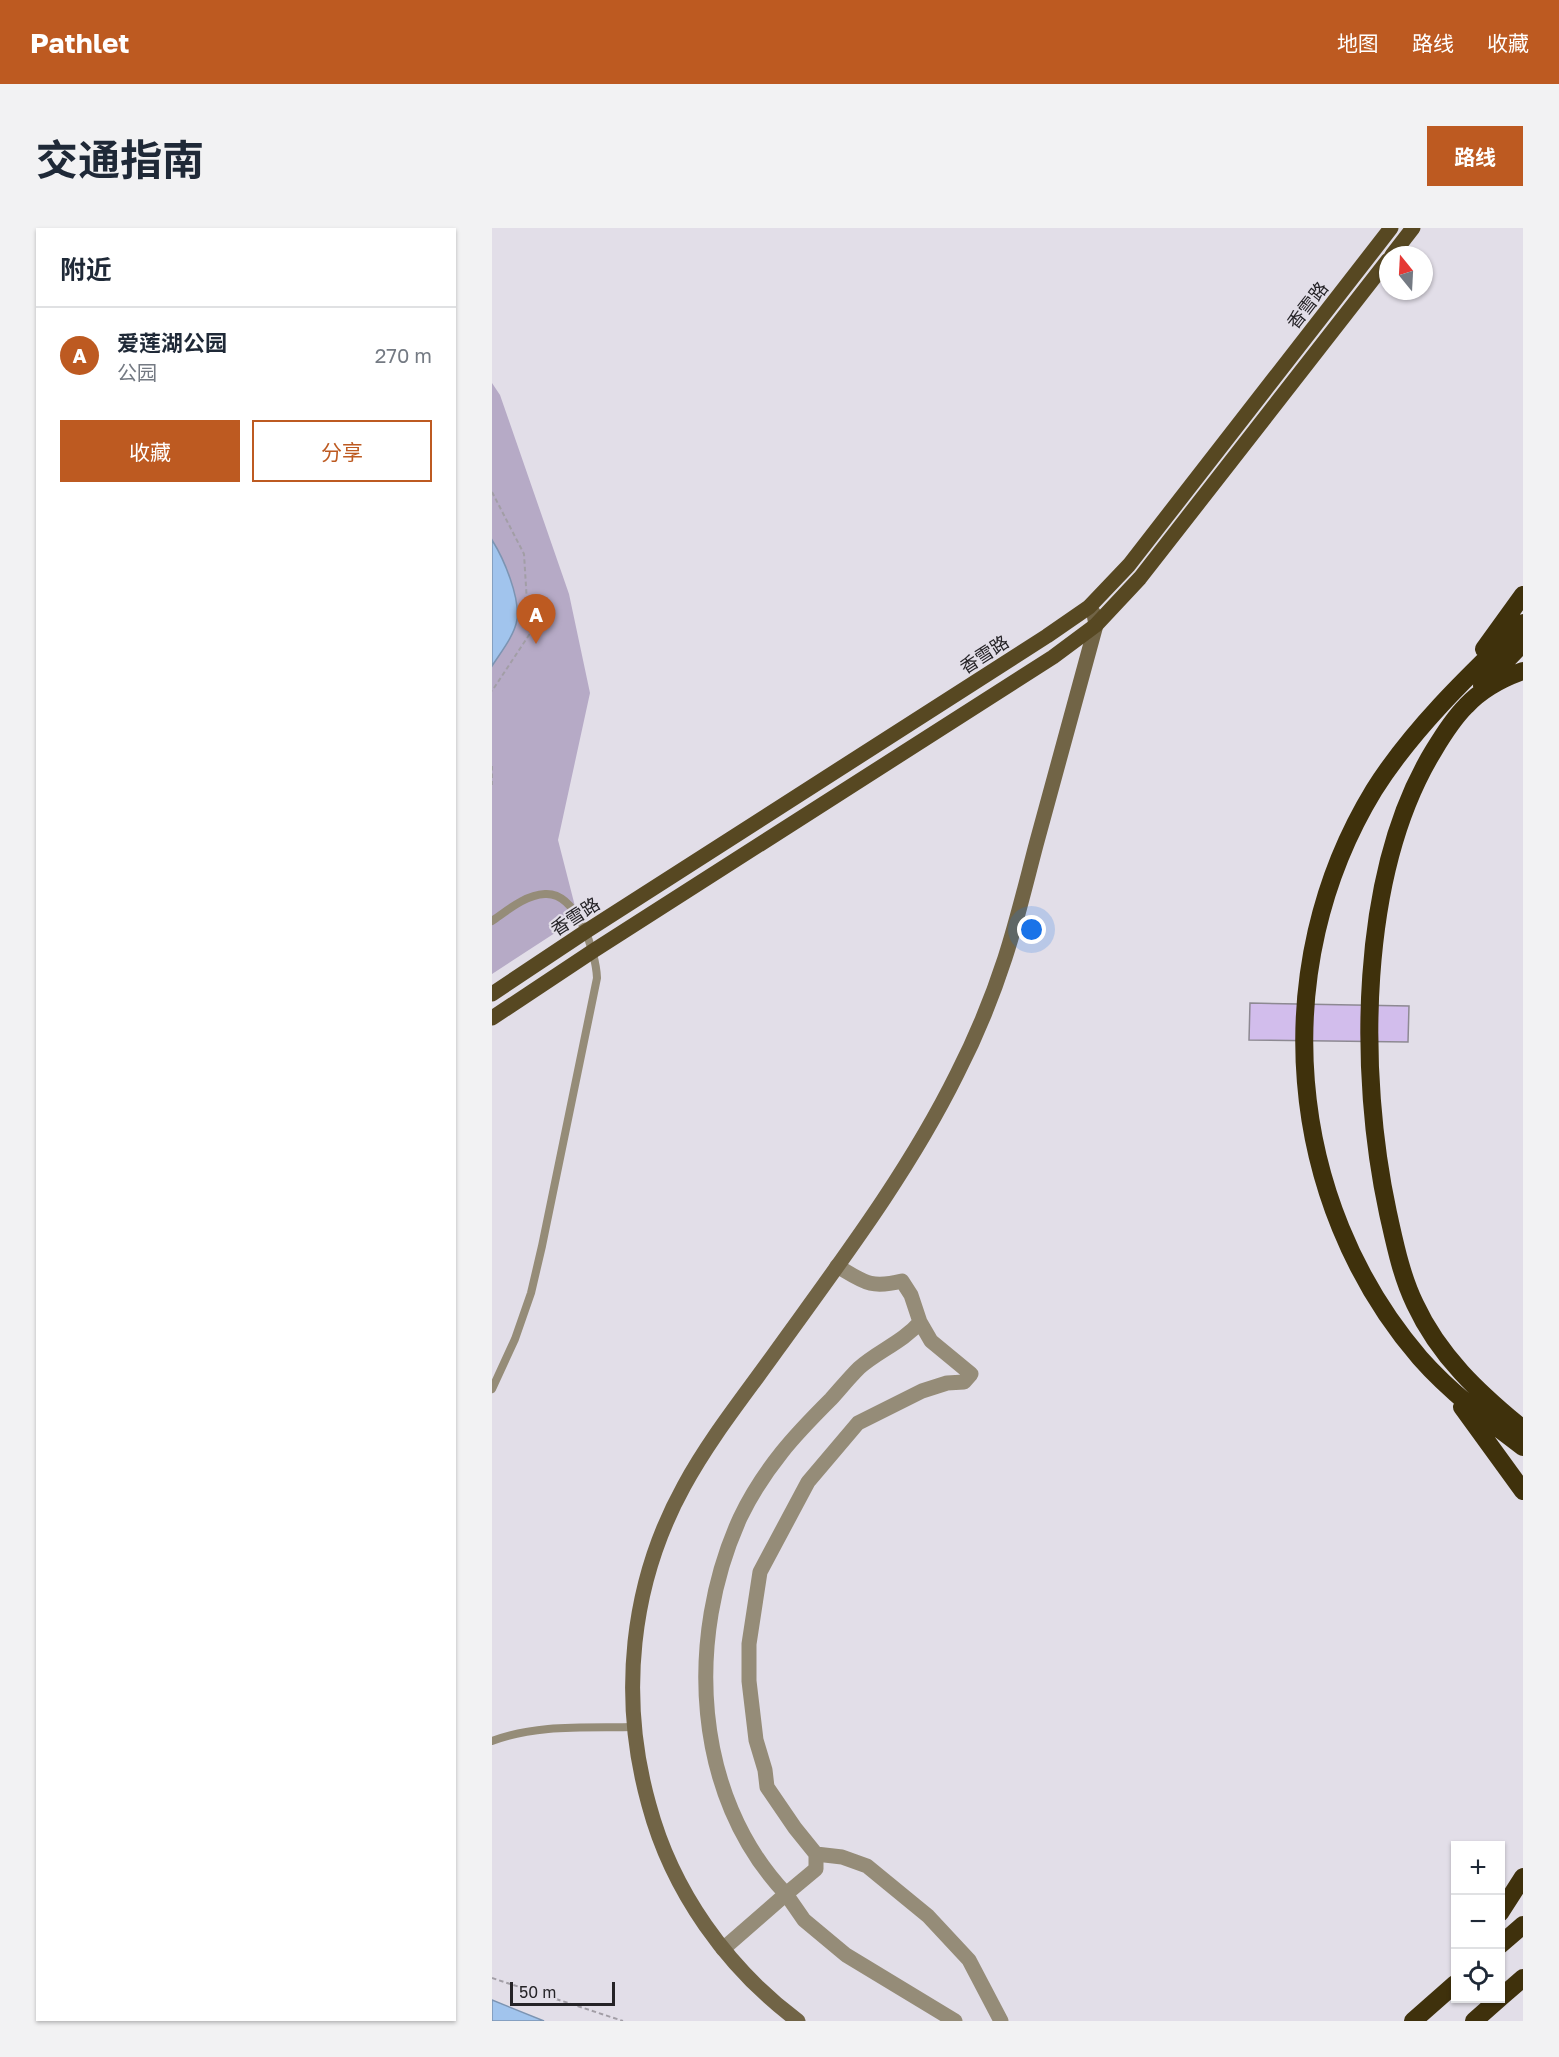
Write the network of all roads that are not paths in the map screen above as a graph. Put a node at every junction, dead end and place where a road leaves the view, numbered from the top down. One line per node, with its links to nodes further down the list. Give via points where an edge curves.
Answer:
1 (1391, 228): 6 (main road, 香雪路, via 1129,566)
2 (1413, 228): 3 (main road)
3 (1399, 246)
4 (1379, 272): 8 (main road, 香雪路, via 1140,578)
5 (1523, 595): 11 (highway)
6 (1089, 607): 8 (street); 13 (main road, 香雪路)
7 (1523, 623): 11 (highway)
8 (1096, 625): 14 (main road, 香雪路, via 1043,663); 17 (street, via 992,996 931,1124 888,1195)
9 (1523, 643): 11 (highway, via 1488,679)
10 (1523, 671): 11 (highway)
11 (1459, 700): 19 (highway, via 1423,724 1391,765 1345,846 1315,934 1303,1026 1310,1124 1336,1218 1381,1306); 21 (highway, via 1418,778 1401,817 1392,852 1372,976 1372,1112 1383,1192 1398,1256 1415,1304 1434,1339 1458,1370)
12 (492, 921): 13 (lane, via 520,902 548,894 560,897 571,908)
13 (585, 932): 14 (lane); 15 (main road, 香雪路)
14 (593, 951): 16 (main road, 香雪路); 20 (lane, via 597,978 543,1246 518,1330)
15 (492, 994)
16 (492, 1018)
17 (837, 1266): 18 (street, via 864,1283 883,1286 902,1281); 24 (street, via 717,1435 673,1508 652,1560 638,1615 632,1671)
18 (920, 1322): 26 (street, via 931,1341 971,1374 964,1382 922,1391 858,1423 808,1482 760,1572 749,1644 756,1740 767,1787); 28 (street, via 860,1367 782,1452 740,1518 712,1604 705,1671 717,1771 740,1828 766,1873)
19 (1443, 1382): 22 (highway); 23 (highway)
20 (492, 1389)
21 (1523, 1429)
22 (1523, 1447)
23 (1523, 1491)
24 (633, 1727): 25 (lane, via 531,1730); 32 (street, via 644,1787 662,1845 689,1899)
25 (492, 1741)
26 (816, 1854): 28 (street, via 816,1869); 41 (street, via 842,1857 867,1866 928,1916 969,1960)
27 (1523, 1877): 29 (highway)
28 (786, 1893): 32 (street); 40 (street, via 804,1920 846,1955)
29 (1505, 1905)
30 (1523, 1925): 31 (highway)
31 (1505, 1941)
32 (723, 1949): 39 (street, via 764,1993)
33 (1523, 1978): 36 (highway)
34 (1451, 1983): 37 (highway)
35 (1451, 1988): 37 (highway)
36 (1505, 1994)
37 (1441, 1997): 42 (highway)
38 (1494, 2003): 43 (highway)
39 (798, 2021)
40 (955, 2021)
41 (1001, 2021)
42 (1413, 2021)
43 (1474, 2021)

